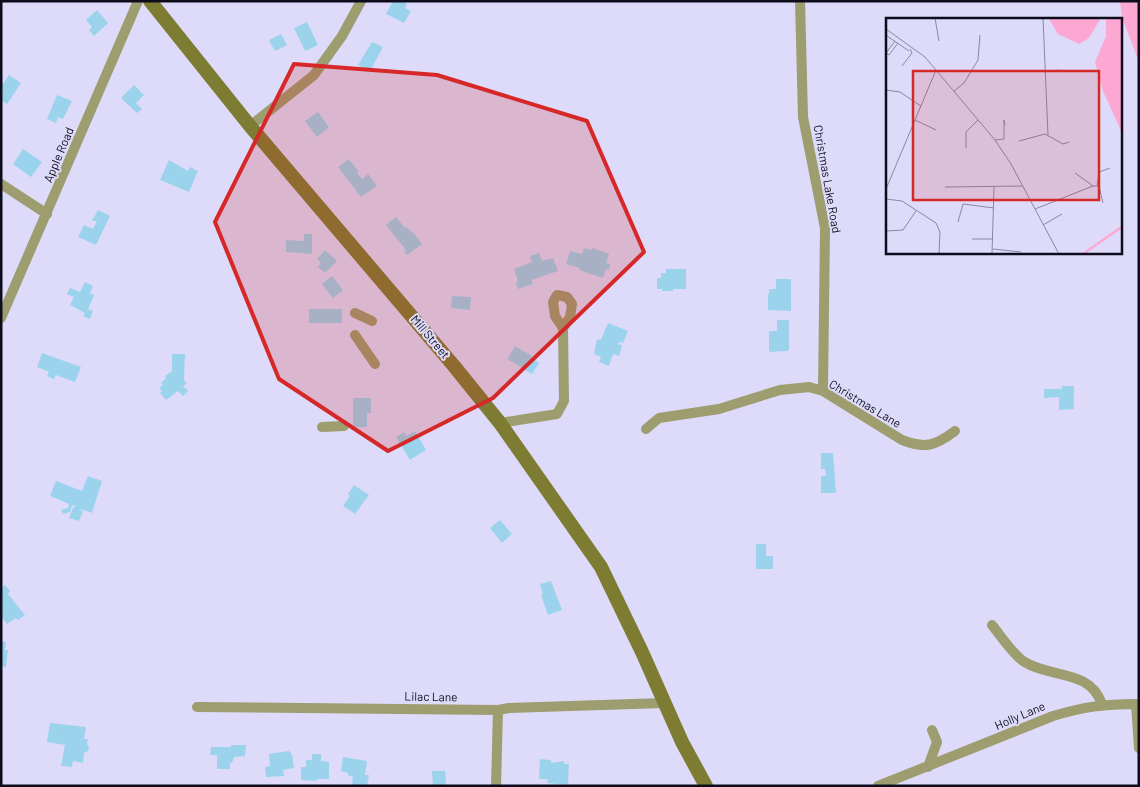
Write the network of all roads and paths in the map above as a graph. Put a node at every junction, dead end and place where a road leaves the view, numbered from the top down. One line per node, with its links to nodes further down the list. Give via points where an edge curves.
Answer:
1 (138, 1): 7 (street, Apple Road)
2 (150, 1): 5 (main road, Mill Street)
3 (361, 1): 5 (street, via 342,36 314,75)
4 (800, 1): 14 (street, Christmas Lake Road, via 803,117 826,228)
5 (250, 126): 15 (main road, Mill Street)
6 (1, 184): 7 (street)
7 (47, 214): 9 (street, Apple Road)
8 (355, 313): 10 (street)
9 (1, 318)
10 (372, 321)
11 (563, 328): 15 (street, via 564,402 556,414)
12 (355, 335): 13 (street)
13 (375, 364)
14 (823, 391): 18 (street, Christmas Lane, via 809,386 780,390 719,409 659,418); 19 (street, Christmas Lane, via 915,445 942,441)
15 (500, 423): 21 (main road, Mill Street, via 601,567)
16 (344, 426): 17 (street)
17 (322, 427)
18 (646, 429)
19 (955, 431)
20 (992, 625): 22 (street, via 1022,660 1084,681 1098,694)
21 (664, 703): 24 (street, Lilac Lane); 29 (main road, Mill Street)
22 (1102, 704): 26 (street, Holly Lane, via 1136,704); 27 (street, Holly Lane, via 1053,716)
23 (198, 707): 24 (street, Lilac Lane)
24 (498, 710): 28 (street)
25 (932, 730): 27 (street, via 937,742)
26 (1139, 748)
27 (928, 767): 30 (street, Holly Lane)
28 (496, 786)
29 (706, 786)
30 (878, 786)

